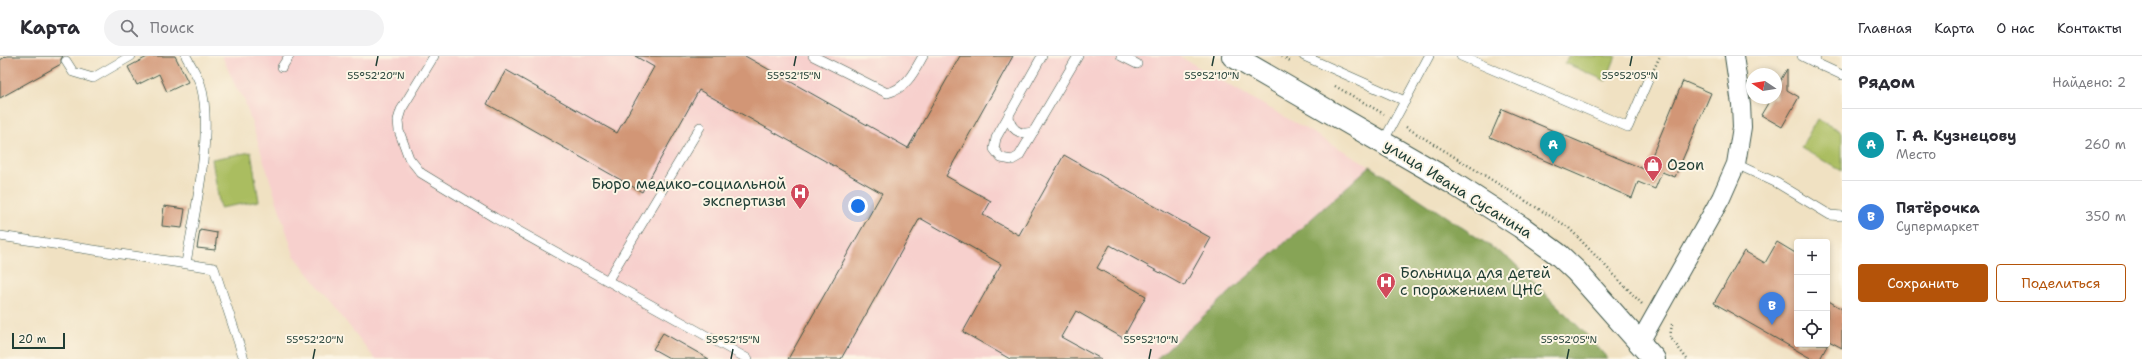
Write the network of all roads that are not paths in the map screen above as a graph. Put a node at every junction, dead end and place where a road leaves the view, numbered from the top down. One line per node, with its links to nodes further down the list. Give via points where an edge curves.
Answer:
1 (131, 56): 17 (lane, via 93,78 73,72)
2 (186, 56): 30 (lane, via 201,86 205,109 204,152)
3 (289, 56): 19 (lane)
4 (434, 56): 31 (lane, via 401,110 398,120 405,147 415,166 421,173 496,218)
5 (813, 56): 6 (lane, via 887,93 897,91 912,76)
6 (923, 56)
7 (1042, 56): 23 (lane)
8 (1078, 56): 25 (lane)
9 (1121, 56): 18 (lane)
10 (1233, 56): 26 (street, улица Ивана Сусанина)
11 (1304, 56): 22 (lane)
12 (1429, 56): 22 (lane)
13 (1461, 56): 21 (lane, via 1628,127)
14 (1734, 56): 27 (street, via 1742,127)
15 (1802, 56): 16 (lane)
16 (1815, 59): 20 (lane)
17 (66, 61)
18 (1137, 64)
19 (282, 66)
20 (1842, 75)
21 (1648, 80)
22 (1405, 101): 26 (lane)
23 (1009, 114): 25 (lane, via 1014,130 1025,133); 25 (lane, via 994,144 994,149 1001,158 1012,160 1019,156)
24 (700, 128): 31 (lane)
25 (1034, 131)
26 (1383, 142): 32 (street, улица Ивана Сусанина, via 1451,182 1541,241 1576,271)
27 (1736, 164): 28 (lane, via 1771,180 1830,215); 32 (street, via 1721,198)
28 (1842, 216)
29 (0, 236): 30 (lane)
30 (186, 264): 33 (lane, via 214,268)
31 (608, 280): 34 (lane)
32 (1640, 342): 35 (street, улица Ивана Сусанина)
33 (244, 359)
34 (748, 359)
35 (1654, 359)

